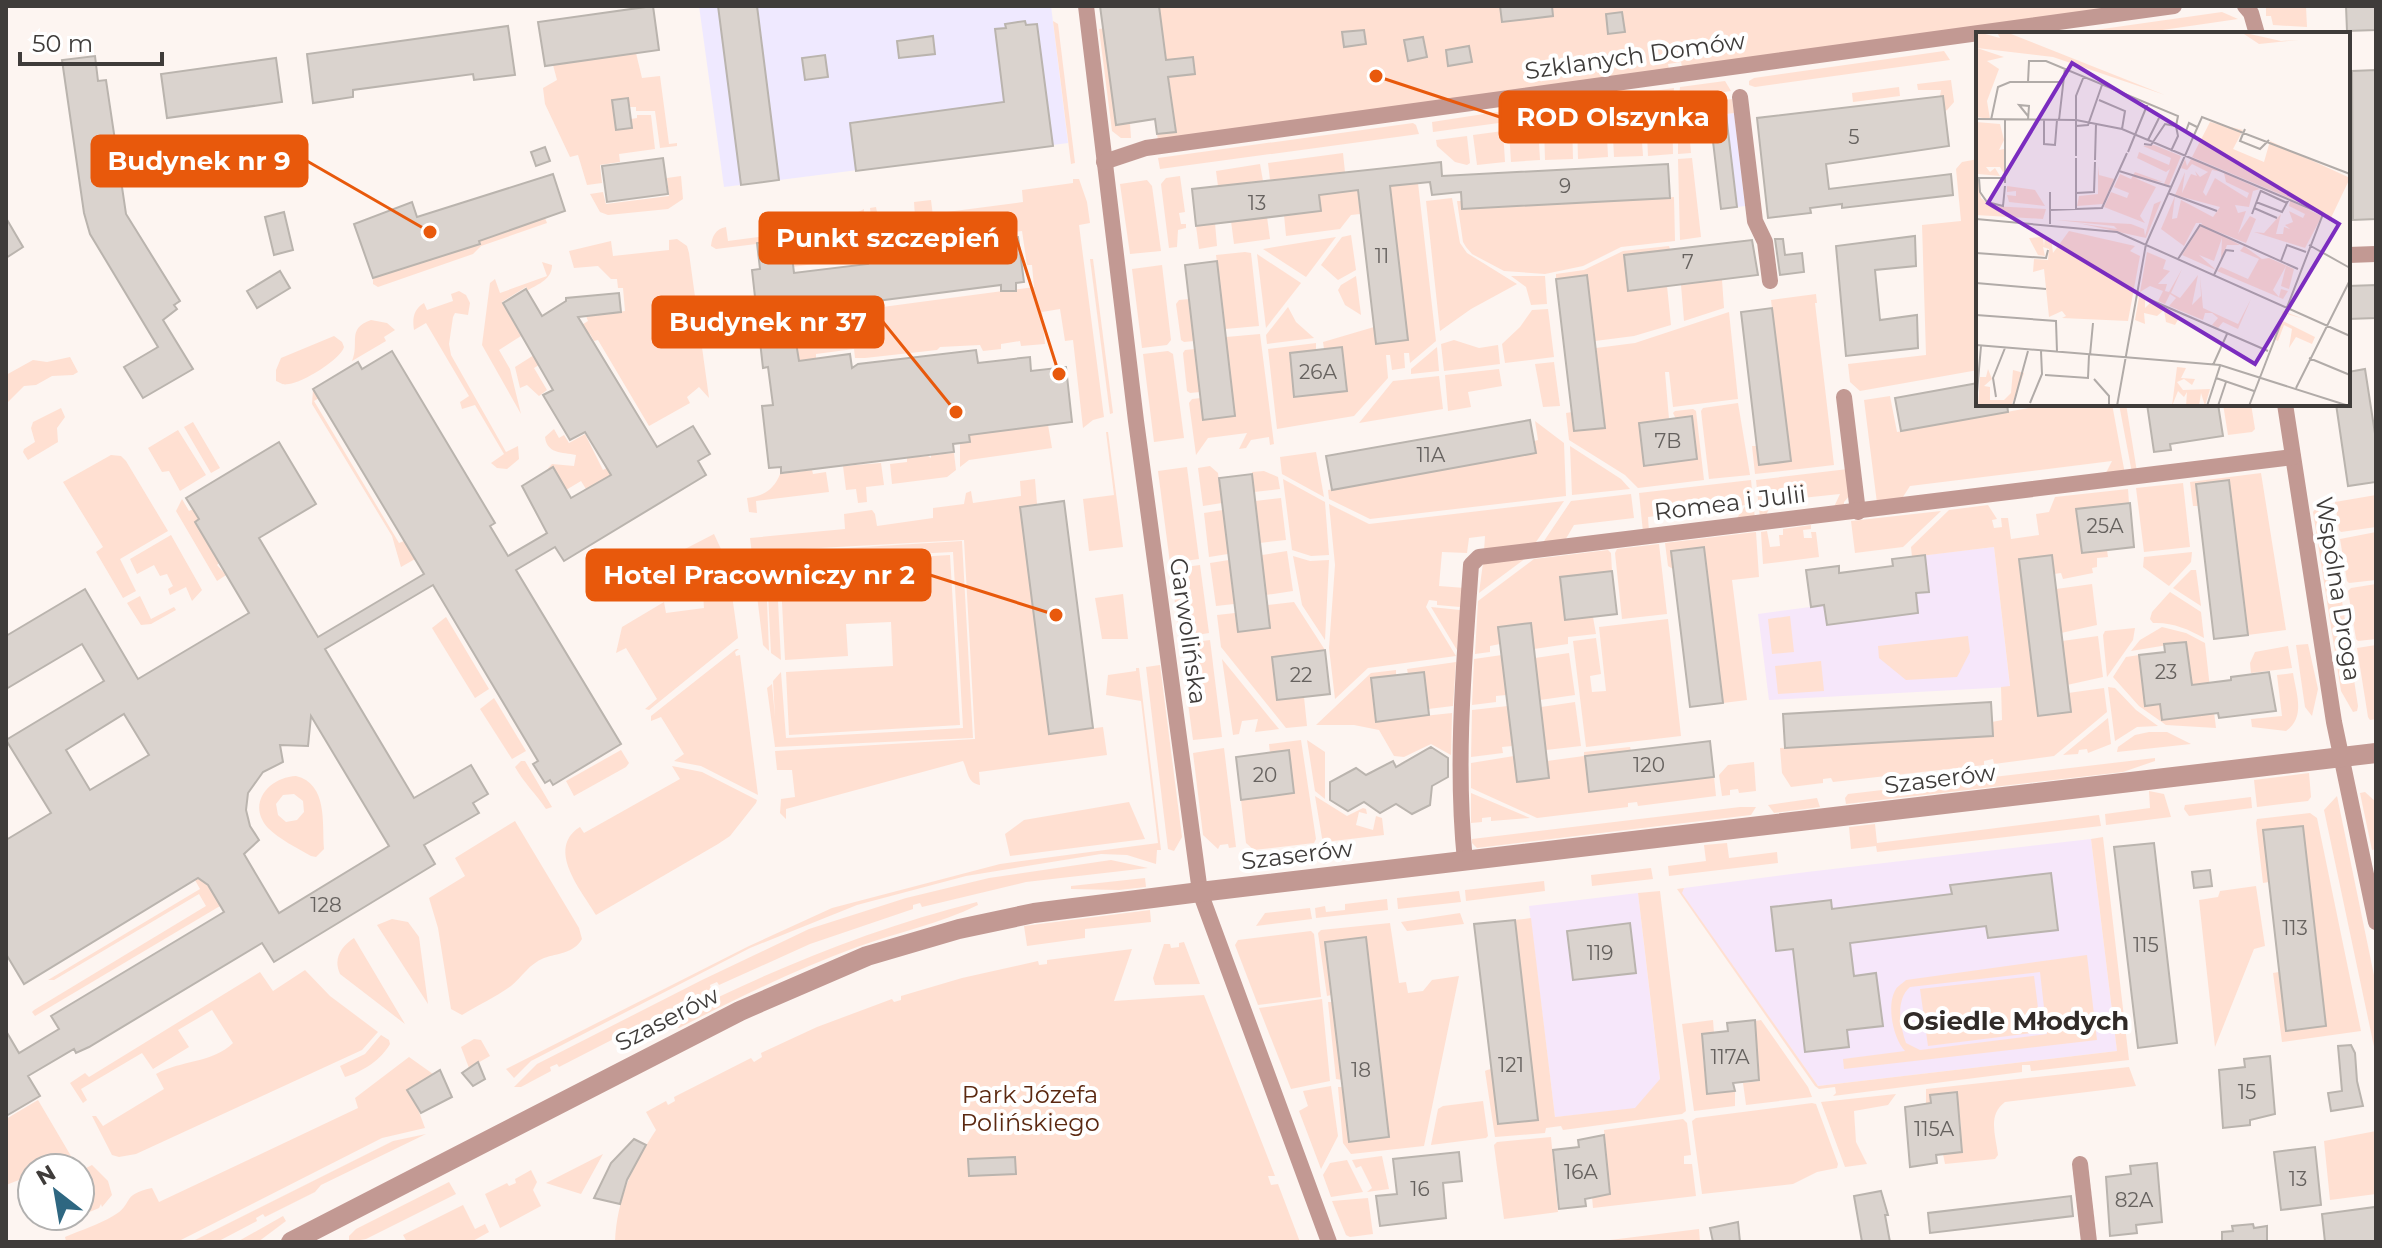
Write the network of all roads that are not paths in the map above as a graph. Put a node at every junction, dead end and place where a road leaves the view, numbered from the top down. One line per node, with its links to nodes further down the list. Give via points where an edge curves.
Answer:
1 (1086, 6): 8 (street, Garwolińska)
2 (2174, 6): 4 (street, Szklanych Domów)
3 (2245, 6): 5 (street)
4 (1986, 32)
5 (2256, 32)
6 (1976, 33): 8 (street, Szklanych Domów, via 1146,148)
7 (1740, 97): 11 (street, via 1755,221 1765,242)
8 (1104, 162): 19 (street, Garwolińska)
9 (2376, 254): 10 (street)
10 (2350, 255)
11 (1770, 281)
12 (1844, 397): 15 (street)
13 (2285, 406): 14 (street, Wspólna Droga)
14 (2293, 457): 15 (street, Romea i Julii); 17 (street, Wspólna Droga)
15 (1858, 512): 18 (street, Romea i Julii, via 1484,556 1472,562 1461,709)
16 (2376, 753): 17 (street, Szaserów)
17 (2341, 757): 18 (street, Szaserów); 20 (street, Wspólna Droga)
18 (1465, 861): 19 (street, Szaserów)
19 (1200, 892): 22 (street, Szaserów, via 1034,913 867,956 740,1011); 23 (street, Garwolińska)
20 (2376, 922)
21 (2080, 1164): 24 (street)
22 (291, 1242)
23 (1329, 1242)
24 (2089, 1242)

